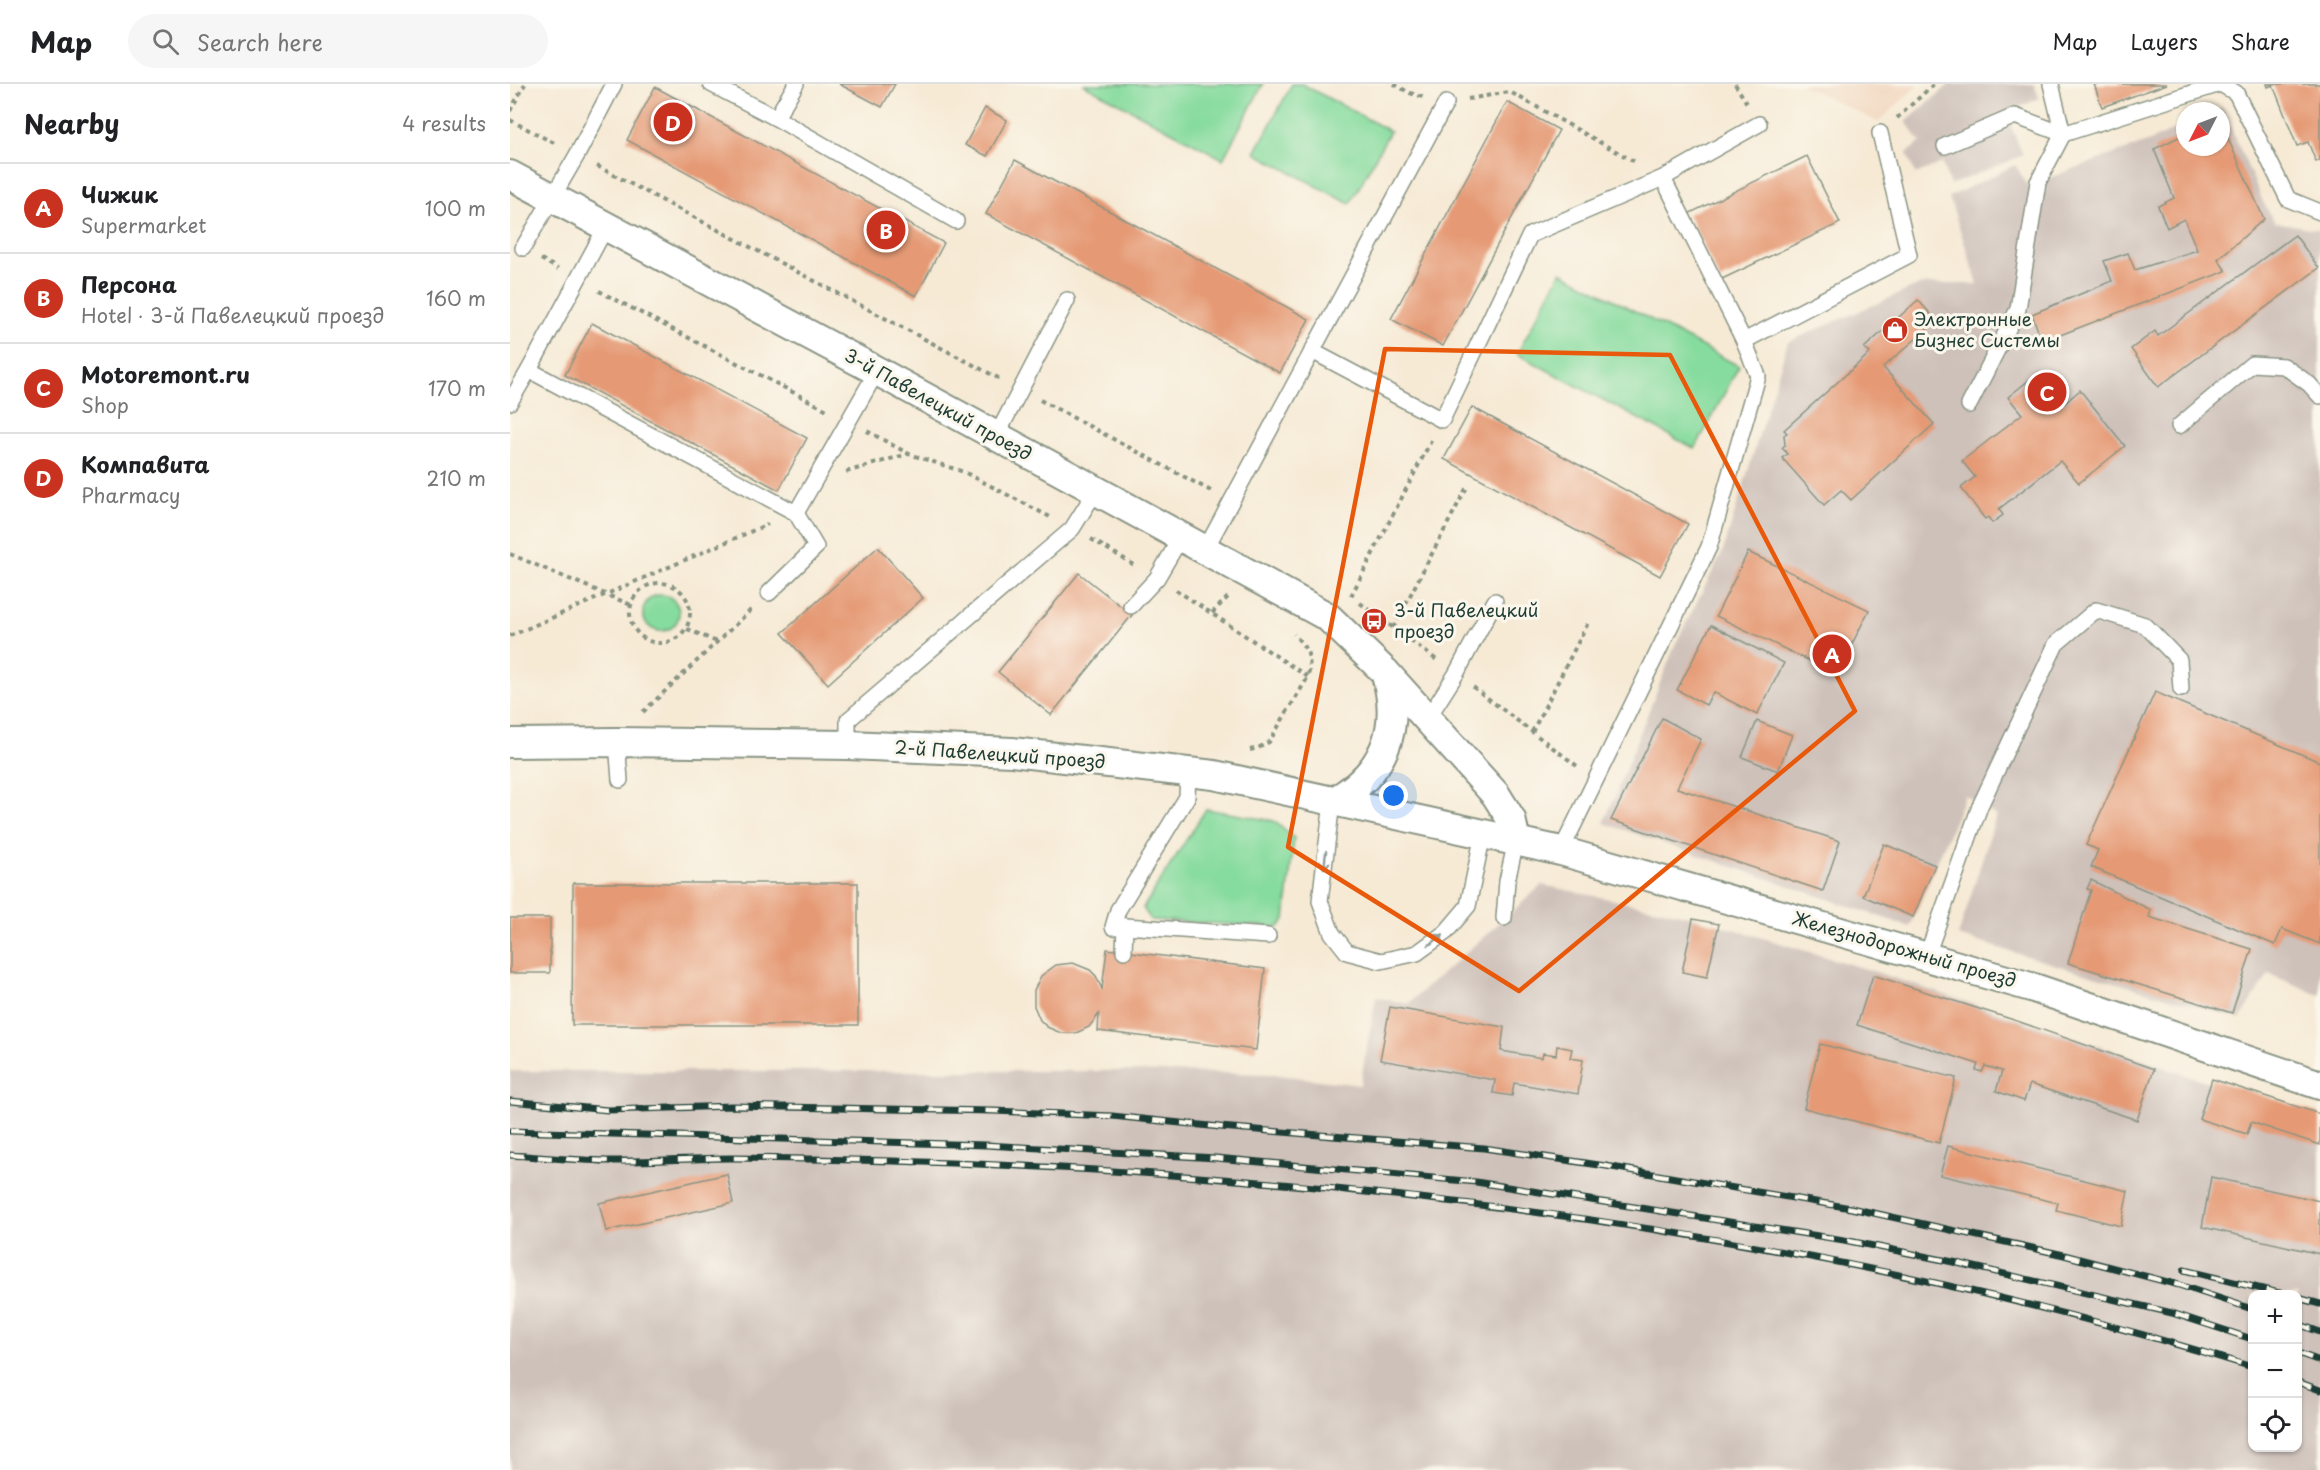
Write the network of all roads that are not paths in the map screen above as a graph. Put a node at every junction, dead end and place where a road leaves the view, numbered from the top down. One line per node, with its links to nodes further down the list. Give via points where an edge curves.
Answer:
1 (614, 84): 15 (lane)
2 (711, 84): 8 (lane)
3 (796, 84): 8 (lane)
4 (2050, 84): 11 (lane)
5 (2221, 84): 6 (lane); 16 (lane, via 2236,93 2288,199)
6 (2201, 87): 11 (lane)
7 (1446, 103): 22 (lane)
8 (776, 118): 17 (lane)
9 (1759, 124): 14 (lane)
10 (1880, 133): 21 (lane, via 1909,255)
11 (2063, 134): 12 (lane, via 2014,116); 27 (lane, via 2038,182 2018,309)
12 (1945, 146)
13 (510, 175): 15 (street, 3-й Павелецкий проезд)
14 (1664, 178): 21 (lane); 22 (lane, via 1530,235 1442,420)
15 (552, 198): 18 (street, 3-й Павелецкий проезд); 19 (lane)
16 (2320, 212)
17 (956, 221)
18 (606, 227): 23 (lane); 24 (street, 3-й Павелецкий проезд)
19 (523, 248)
20 (1068, 300): 29 (lane)
21 (1744, 341): 47 (lane, via 1758,376 1709,548)
22 (1312, 351): 32 (lane, via 1230,501)
23 (529, 370): 26 (lane); 31 (lane)
24 (877, 371): 29 (street, 3-й Павелецкий проезд); 31 (lane)
25 (2320, 396): 28 (lane, via 2284,366 2252,364)
26 (510, 402)
27 (1969, 405)
28 (2179, 426)
29 (996, 436): 30 (street, 3-й Павелецкий проезд)
30 (1095, 492): 32 (street, 3-й Павелецкий проезд); 41 (lane, via 1072,529 848,720)
31 (796, 513): 33 (lane, via 816,547)
32 (1193, 544): 35 (lane); 36 (street, 3-й Павелецкий проезд, via 1328,617)
33 (769, 593)
34 (1495, 600): 38 (lane, via 1456,675)
35 (1131, 606)
36 (1385, 672): 38 (street, 3-й Павелецкий проезд); 44 (street, via 1393,715 1389,736 1367,777)
37 (2181, 689): 52 (lane, via 2179,660 2145,625 2096,610 2056,644 1980,806)
38 (1428, 718): 46 (street, 3-й Павелецкий проезд, via 1496,795 1511,819)
39 (617, 742): 40 (street, 2-й Павелецкий проезд); 41 (street, 2-й Павелецкий проезд); 43 (lane)
40 (510, 743)
41 (848, 745): 42 (street, 2-й Павелецкий проезд, via 1012,752)
42 (1188, 771): 44 (street, 2-й Павелецкий проезд); 49 (lane, via 1187,797 1118,910 1113,927)
43 (620, 780)
44 (1332, 802): 45 (street, 2-й Павелецкий проезд); 45 (lane, one-way to 45, via 1320,901 1332,933 1347,952 1381,961 1417,953 1446,932 1468,906)
45 (1483, 834): 46 (street, Железнодорожный проезд)
46 (1516, 841): 47 (street, Железнодорожный проезд); 48 (lane)
47 (1561, 851): 52 (street, Железнодорожный проезд)
48 (1504, 918)
49 (1125, 926): 50 (lane); 51 (lane)
50 (1268, 936)
51 (1124, 951)
52 (1927, 955): 53 (street, Железнодорожный проезд)
53 (2320, 1085)

